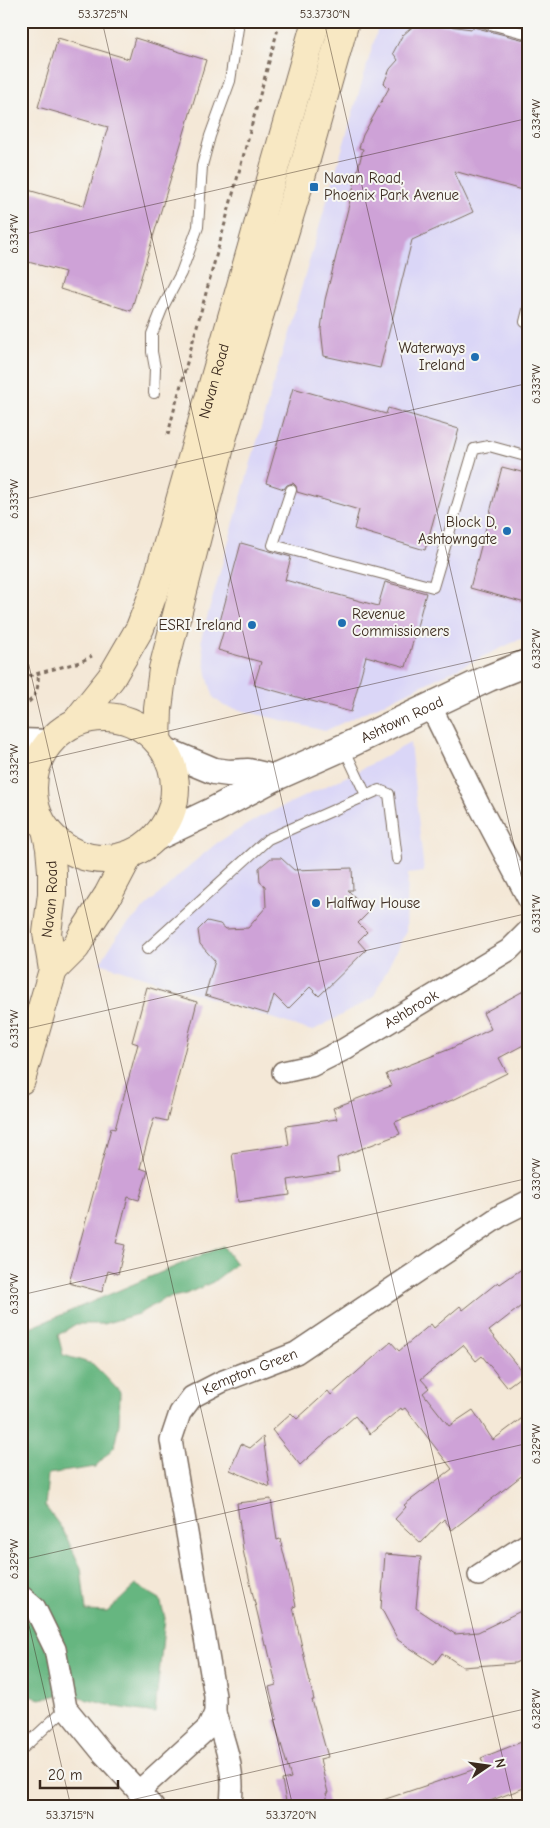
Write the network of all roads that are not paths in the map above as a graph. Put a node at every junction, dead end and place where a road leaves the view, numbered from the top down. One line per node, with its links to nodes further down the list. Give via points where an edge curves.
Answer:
1 (236, 21): 8 (lane, via 238,28 230,81 202,166 198,227 152,334)
2 (316, 21): 13 (main road, Navan Road, via 156,589 140,628 111,678)
3 (345, 21): 16 (main road, Navan Road, via 222,439 163,669 158,709)
4 (478, 21): 5 (lane)
5 (529, 34)
6 (529, 306): 7 (lane, via 525,322)
7 (529, 323)
8 (154, 392)
9 (529, 457): 10 (lane, via 489,446 474,449 433,587 273,544)
10 (290, 490)
11 (529, 662): 12 (street, Ashtown Road)
12 (431, 707): 17 (street, Ashtown Road); 25 (street)
13 (76, 722): 15 (main road, via 60,731); 16 (main road, via 106,716 122,718 148,731)
14 (21, 742): 15 (street)
15 (49, 743): 19 (main road, via 39,758)
16 (161, 746): 18 (street, via 214,771 248,772); 22 (main road, via 173,772 174,804)
17 (344, 747): 18 (street, Ashtown Road); 20 (lane)
18 (274, 778): 22 (street, Ashtown Road, via 212,812)
19 (27, 789): 21 (main road)
20 (366, 795): 24 (lane, via 379,790 388,794); 27 (lane, via 268,839)
21 (46, 829): 23 (main road, via 66,848 88,857 107,859); 28 (main road, Navan Road, via 52,871 48,933)
22 (154, 838): 23 (main road)
23 (129, 855): 28 (main road, Navan Road, via 76,947)
24 (397, 859)
25 (529, 900)
26 (529, 930): 29 (street, Ashbrook, via 509,950 343,1050 311,1066)
27 (147, 949)
28 (53, 970): 30 (main road, Navan Road)
29 (283, 1072)
30 (21, 1080)
31 (529, 1201): 36 (street, Kempton Green, via 503,1214 296,1353 192,1397 180,1413 171,1440 215,1696)
32 (529, 1542): 33 (street)
33 (479, 1575)
34 (21, 1596): 35 (street, via 34,1608 55,1648)
35 (66, 1708): 37 (lane); 38 (street)
36 (215, 1713): 38 (street, via 208,1728); 39 (street, Kempton Green, via 231,1764 233,1794)
37 (21, 1750)
38 (145, 1800)
39 (230, 1807)

